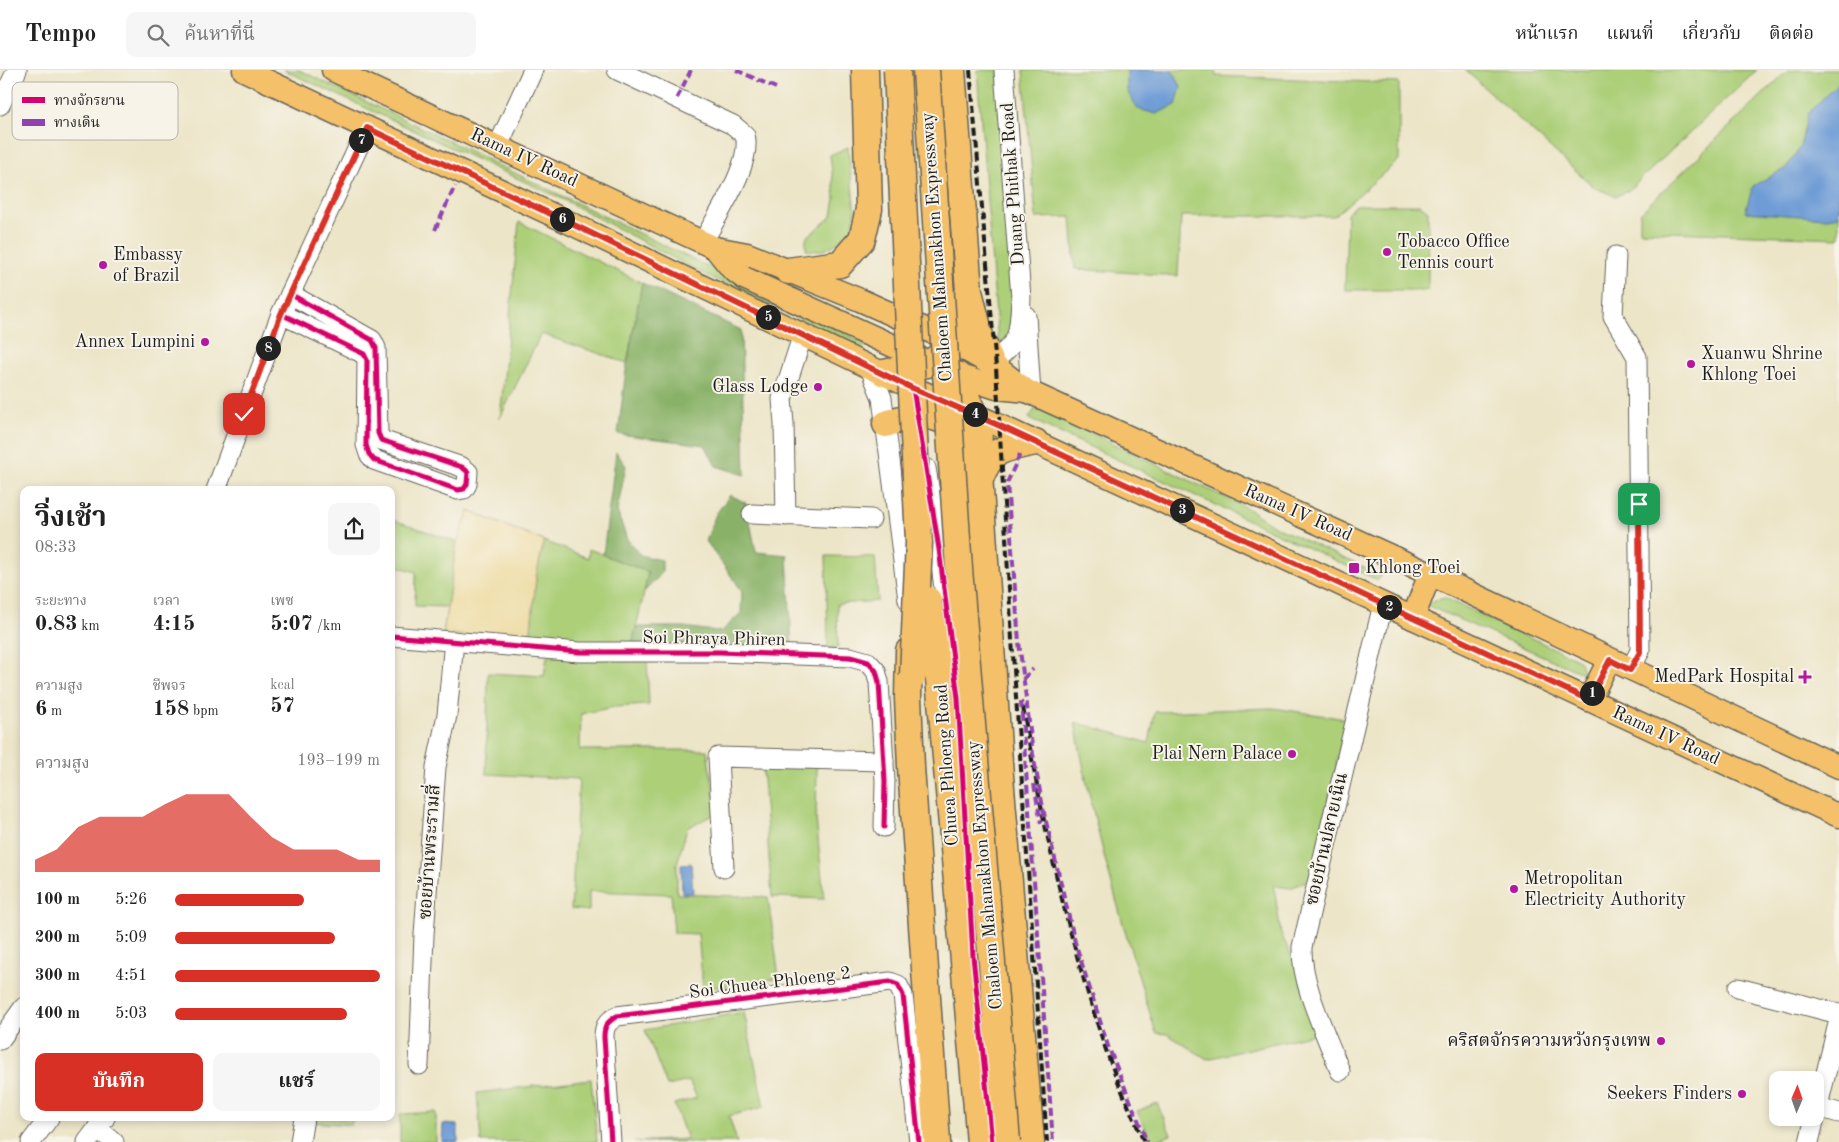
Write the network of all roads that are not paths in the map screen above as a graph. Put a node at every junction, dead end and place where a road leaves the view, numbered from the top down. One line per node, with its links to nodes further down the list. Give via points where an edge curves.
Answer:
1 (17, 70): 11 (street)
2 (244, 70): 12 (main road, Rama IV Road)
3 (333, 70): 13 (main road, Rama IV Road)
4 (533, 70): 13 (street)
5 (616, 70): 14 (street, via 733,125 745,135 747,152)
6 (865, 70): 16 (highway, via 869,209 862,239 840,264)
7 (897, 70): 39 (highway, Chaloem Mahanakhon Expressway, bridge)
8 (926, 70): 78 (highway, Chaloem Mahanakhon Expressway, bridge, via 959,569)
9 (952, 70): 17 (highway)
10 (1004, 70): 19 (street, Duang Phithak Road)
11 (0, 105)
12 (367, 128): 18 (street); 21 (main road, Rama IV Road)
13 (498, 146): 14 (main road, Rama IV Road)
14 (709, 245): 16 (main road, Rama IV Road, via 747,254); 25 (main road, Rama IV Road, via 744,278)
15 (1616, 256): 47 (street, via 1613,316 1637,357 1640,652)
16 (788, 271): 22 (main road, Rama IV Road)
17 (969, 291): 22 (highway); 24 (highway, via 980,336)
18 (290, 294): 20 (street); 23 (street, via 372,340)
19 (1021, 298): 24 (street, Duang Phithak Road, via 1019,332 1012,346); 26 (street, Duang Phithak Road, via 1027,321)
20 (281, 314): 23 (street); 35 (street)
21 (804, 334): 25 (main road, Rama IV Road); 37 (street, via 782,399)
22 (959, 337): 24 (main road, Rama IV Road); 25 (highway, via 959,364)
23 (371, 354): 31 (street, via 378,433)
24 (991, 363): 26 (main road, Rama IV Road)
25 (913, 372): 26 (main road, Rama IV Road); 27 (highway); 27 (main road, Rama IV Road); 28 (street, Chuea Phloeng Road); 29 (street, Chuea Phloeng Road, via 878,384)
26 (1029, 392): 40 (main road, Rama IV Road)
27 (975, 414): 30 (main road, Rama IV Road); 33 (highway, via 979,427)
28 (917, 415): 29 (highway, via 908,415); 33 (highway, via 931,415 952,424 969,440); 48 (street, Chuea Phloeng Road, via 939,549)
29 (886, 424): 42 (street, Chuea Phloeng Road)
30 (1035, 442): 33 (highway, via 1000,451); 41 (main road, Rama IV Road)
31 (375, 447): 32 (street); 34 (street, via 374,460)
32 (421, 454): 34 (street); 34 (street, via 462,467 468,472 467,484 458,490)
33 (979, 470): 79 (highway, via 1000,776)
34 (414, 475)
35 (217, 486)
36 (752, 514): 37 (street)
37 (786, 516): 38 (street)
38 (871, 520)
39 (919, 542): 75 (highway, Chaloem Mahanakhon Expressway, bridge, via 913,676 915,713); 76 (highway, Chaloem Mahanakhon Expressway, bridge, via 938,667)
40 (1430, 574): 43 (main road); 46 (main road, Rama IV Road)
41 (1383, 604): 43 (main road, Rama IV Road); 61 (street, ซอยบ้านปลายเนิน, via 1302,947 1301,962)
42 (911, 618): 48 (street, Chuea Phloeng Road); 74 (highway, via 908,698 911,766)
43 (1413, 618): 49 (main road, Rama IV Road)
44 (395, 636): 45 (street, Soi Phraya Phiren)
45 (454, 641): 50 (street, Soi Phraya Phiren, via 579,652 707,652 850,657 868,662 876,671 879,682); 60 (street, ซอยบ้านพระรามสี่, via 446,725 436,767)
46 (1610, 660): 47 (main road, Rama IV Road); 49 (main road)
47 (1630, 670): 51 (main road, Rama IV Road)
48 (958, 698): 77 (street, Chuea Phloeng Road, via 973,956)
49 (1589, 700): 52 (main road, Rama IV Road)
50 (884, 761): 53 (street, Soi Phraya Phiren); 54 (street, via 718,757)
51 (1839, 767)
52 (1839, 816)
53 (884, 827)
54 (724, 868)
55 (1738, 988): 57 (street)
56 (20, 1012): 59 (street)
57 (1839, 1014)
58 (1839, 1020): 62 (street)
59 (0, 1040)
60 (419, 1065)
61 (1340, 1071)
62 (1824, 1082)
63 (1824, 1109): 64 (street)
64 (1839, 1113)
65 (48, 1121): 69 (street)
66 (304, 1121): 71 (street)
67 (1814, 1126): 80 (street)
68 (96, 1129): 70 (street)
69 (31, 1142)
70 (114, 1142)
71 (300, 1142)
72 (611, 1142): 73 (street, Soi Chuea Phloeng 2, via 604,1037 608,1021 617,1016 890,982 898,985 904,995)
73 (919, 1142)
74 (937, 1142)
75 (952, 1142)
76 (980, 1142)
77 (992, 1142)
78 (1007, 1142)
79 (1031, 1142)
80 (1810, 1142)

